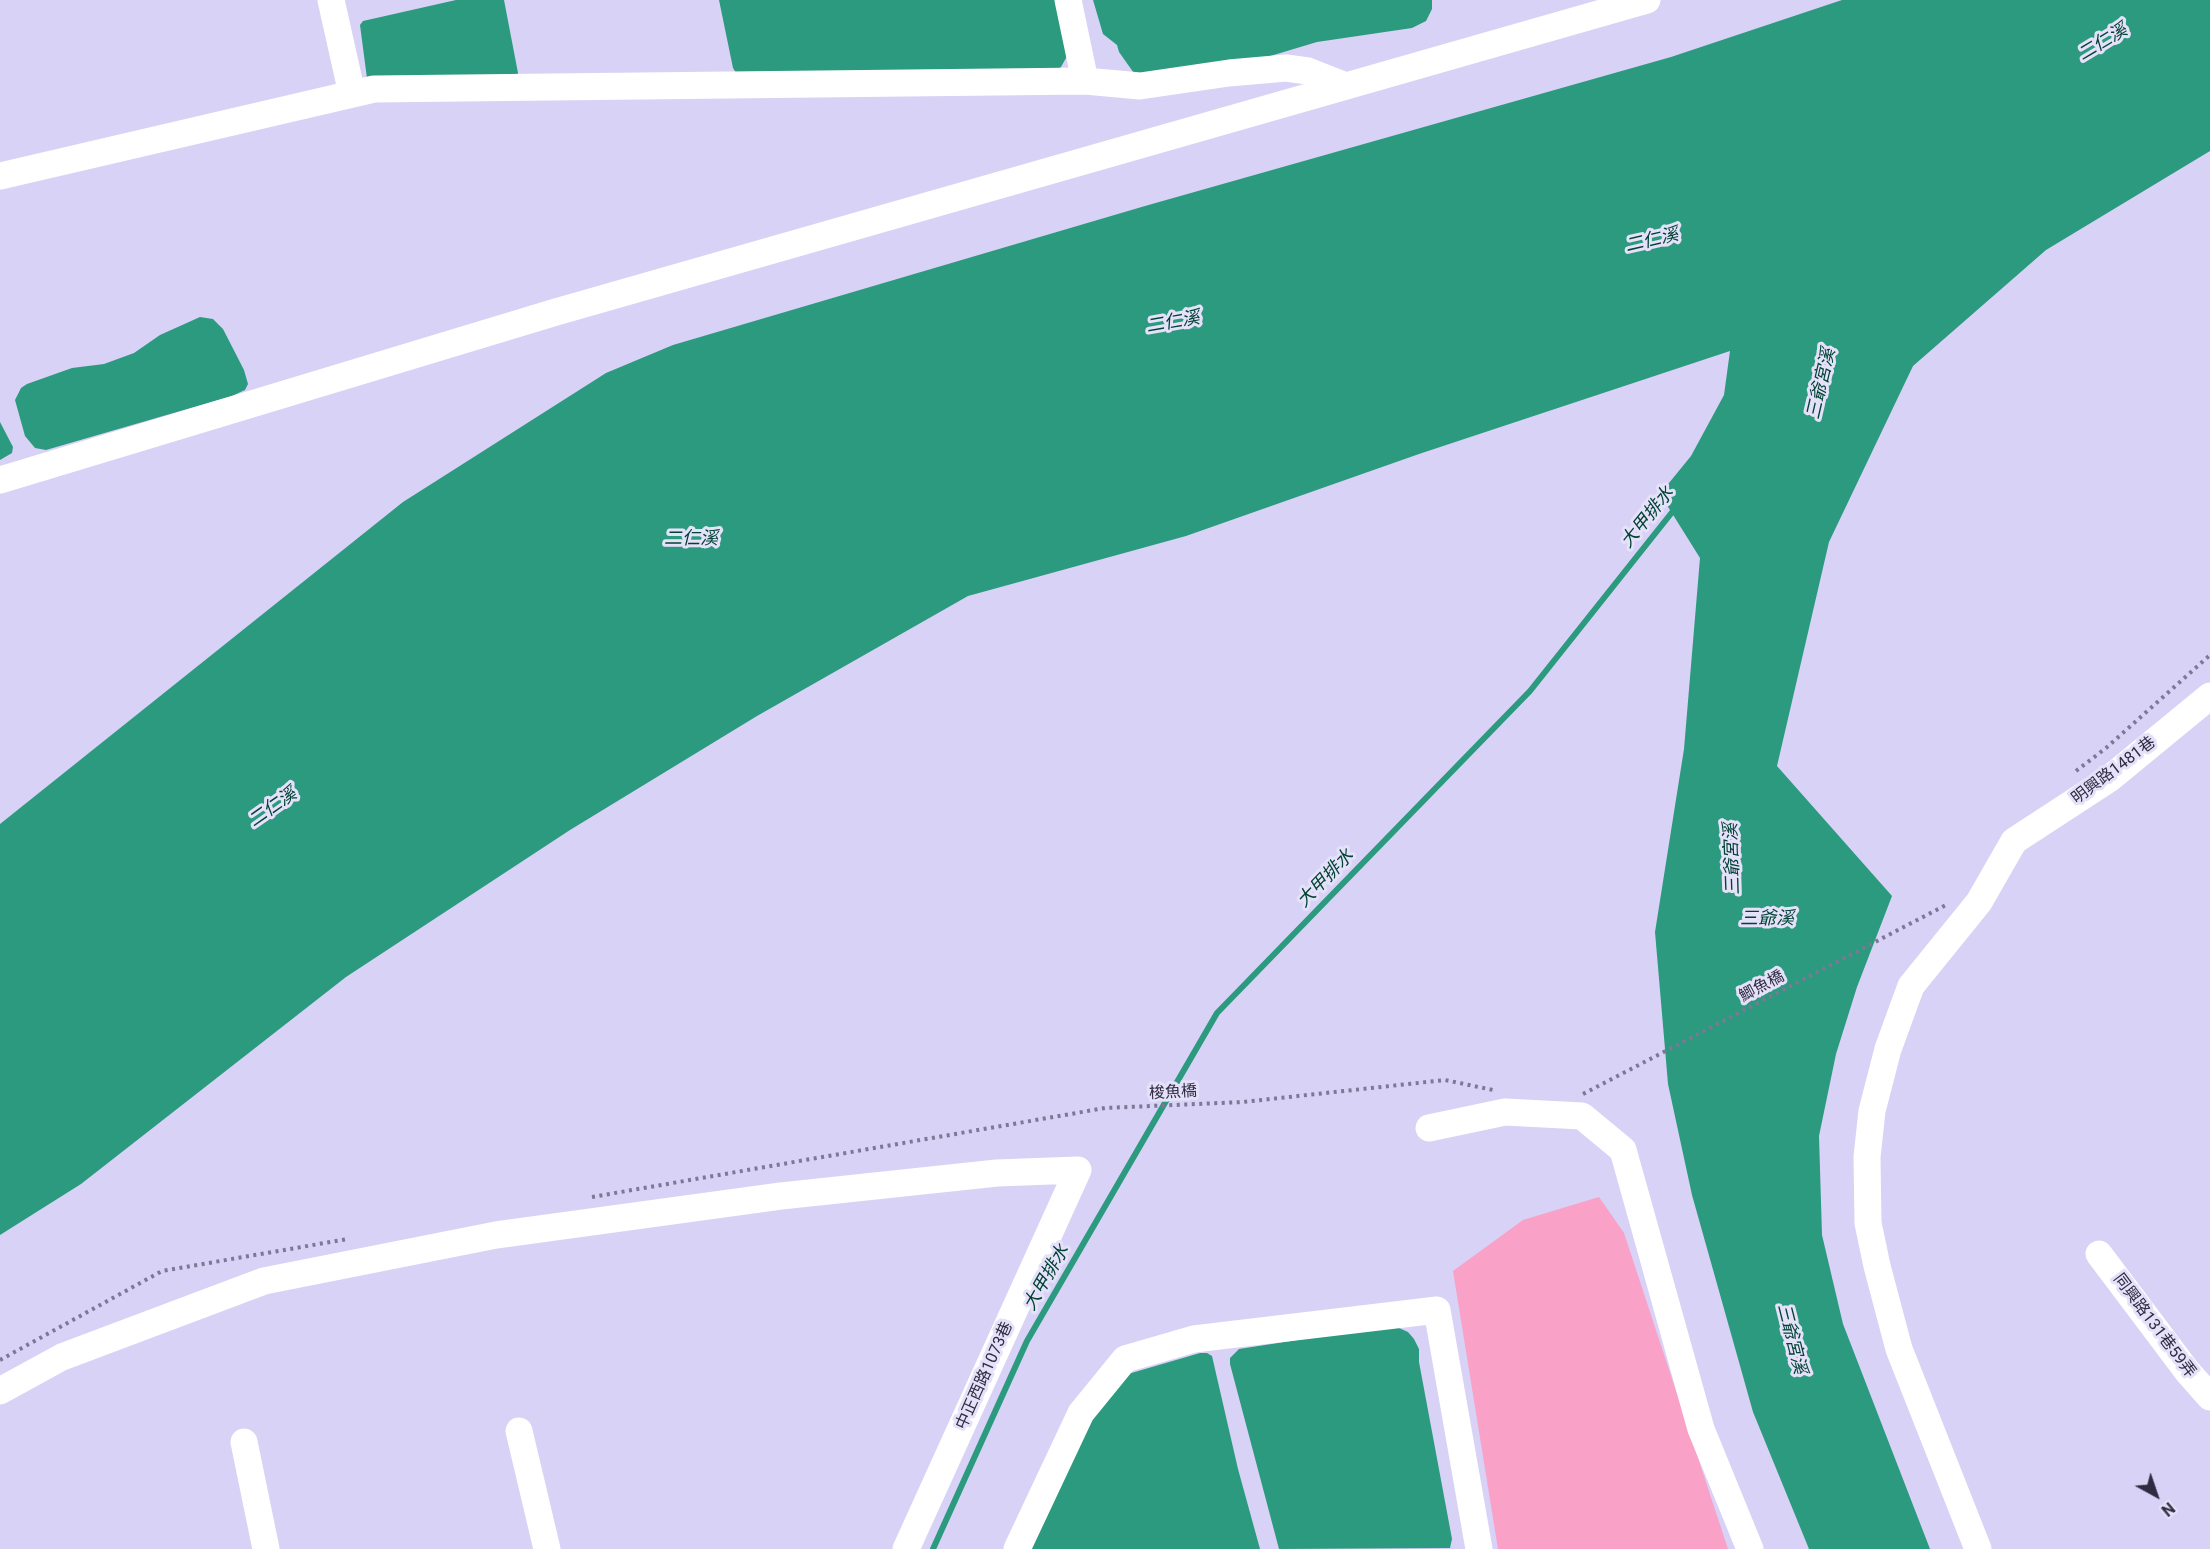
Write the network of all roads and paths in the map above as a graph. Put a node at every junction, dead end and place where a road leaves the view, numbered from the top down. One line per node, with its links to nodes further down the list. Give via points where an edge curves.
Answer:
1 (331, 0): 6 (street)
2 (1068, 0): 4 (street)
3 (1647, 0): 5 (street)
4 (1085, 81): 5 (street, via 1140,86 1286,68 1308,71); 6 (street, via 374,89)
5 (1346, 86): 8 (street, via 556,312)
6 (352, 94): 7 (street)
7 (0, 176)
8 (0, 480)
9 (2210, 655): 11 (path)
10 (2210, 696): 28 (street, 明興路1481巷, via 2109,779 2014,841 1978,902 1911,986 1888,1049 1872,1111 1867,1157 1868,1223 1899,1349)
11 (2071, 775)
12 (1947, 904): 14 (path, 鯽魚橋)
13 (1499, 1091): 15 (path, 梭魚橋, via 1445,1080 1243,1102)
14 (1578, 1097)
15 (1105, 1108)
16 (1429, 1128): 27 (street, via 1505,1112 1582,1116 1623,1150 1701,1429)
17 (2099, 1254): 19 (street, 同興路131巷59弄)
18 (0, 1391): 24 (street, 中正西路1073巷, via 62,1357 264,1281 496,1235 781,1196 997,1173 1078,1170)
19 (2210, 1397)
20 (519, 1431): 23 (street)
21 (244, 1442): 22 (street)
22 (266, 1549)
23 (547, 1549)
24 (906, 1549)
25 (1017, 1549): 26 (street, via 1081,1413 1125,1359 1194,1339 1437,1310)
26 (1479, 1549)
27 (1750, 1549)
28 (1978, 1549)

